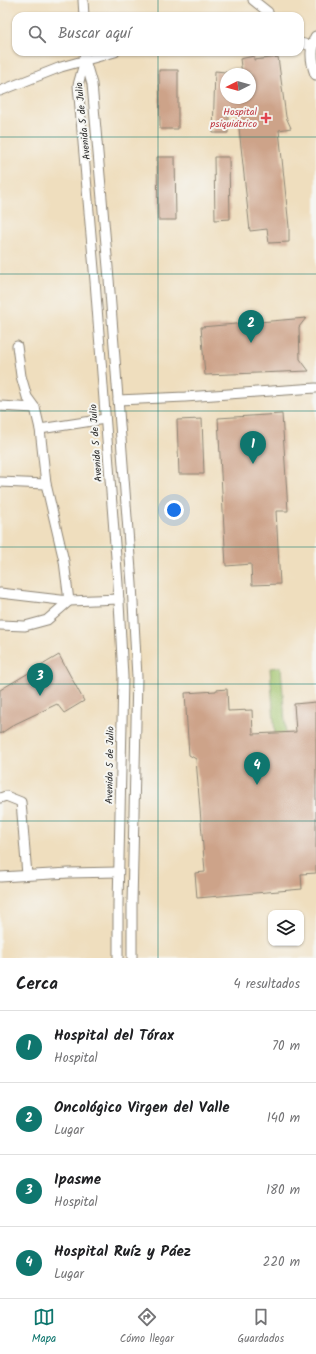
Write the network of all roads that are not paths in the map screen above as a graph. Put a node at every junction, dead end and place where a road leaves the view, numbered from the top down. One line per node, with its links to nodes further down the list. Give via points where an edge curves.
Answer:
1 (84, 0): 4 (street)
2 (253, 0): 5 (street)
3 (264, 0): 6 (street)
4 (84, 12)
5 (267, 12)
6 (268, 12)
7 (314, 42): 8 (street); 10 (street, via 312,58)
8 (304, 43)
9 (85, 56): 11 (street); 14 (street, Avenida 5 de Julio, via 92,84); 17 (street, Avenida 5 de Julio, via 78,85)
10 (316, 74)
11 (0, 91)
12 (17, 346): 16 (street, via 27,397)
13 (316, 388): 14 (street)
14 (118, 400): 30 (street, Avenida 5 de Julio, via 137,677)
15 (0, 406): 16 (street)
16 (35, 408): 18 (street)
17 (105, 419): 18 (street); 22 (street, Avenida 5 de Julio)
18 (40, 429): 20 (street)
19 (0, 482): 20 (street)
20 (46, 484): 23 (street, via 64,561)
21 (0, 593): 23 (street)
22 (119, 599): 23 (street); 26 (street, Avenida 5 de Julio, via 123,693)
23 (69, 601): 24 (street, via 47,620 25,626)
24 (0, 625)
25 (0, 798): 27 (street, via 6,796 21,802)
26 (118, 872): 27 (street); 29 (street, Avenida 5 de Julio)
27 (27, 875): 28 (street)
28 (0, 877)
29 (118, 958)
30 (132, 958)

